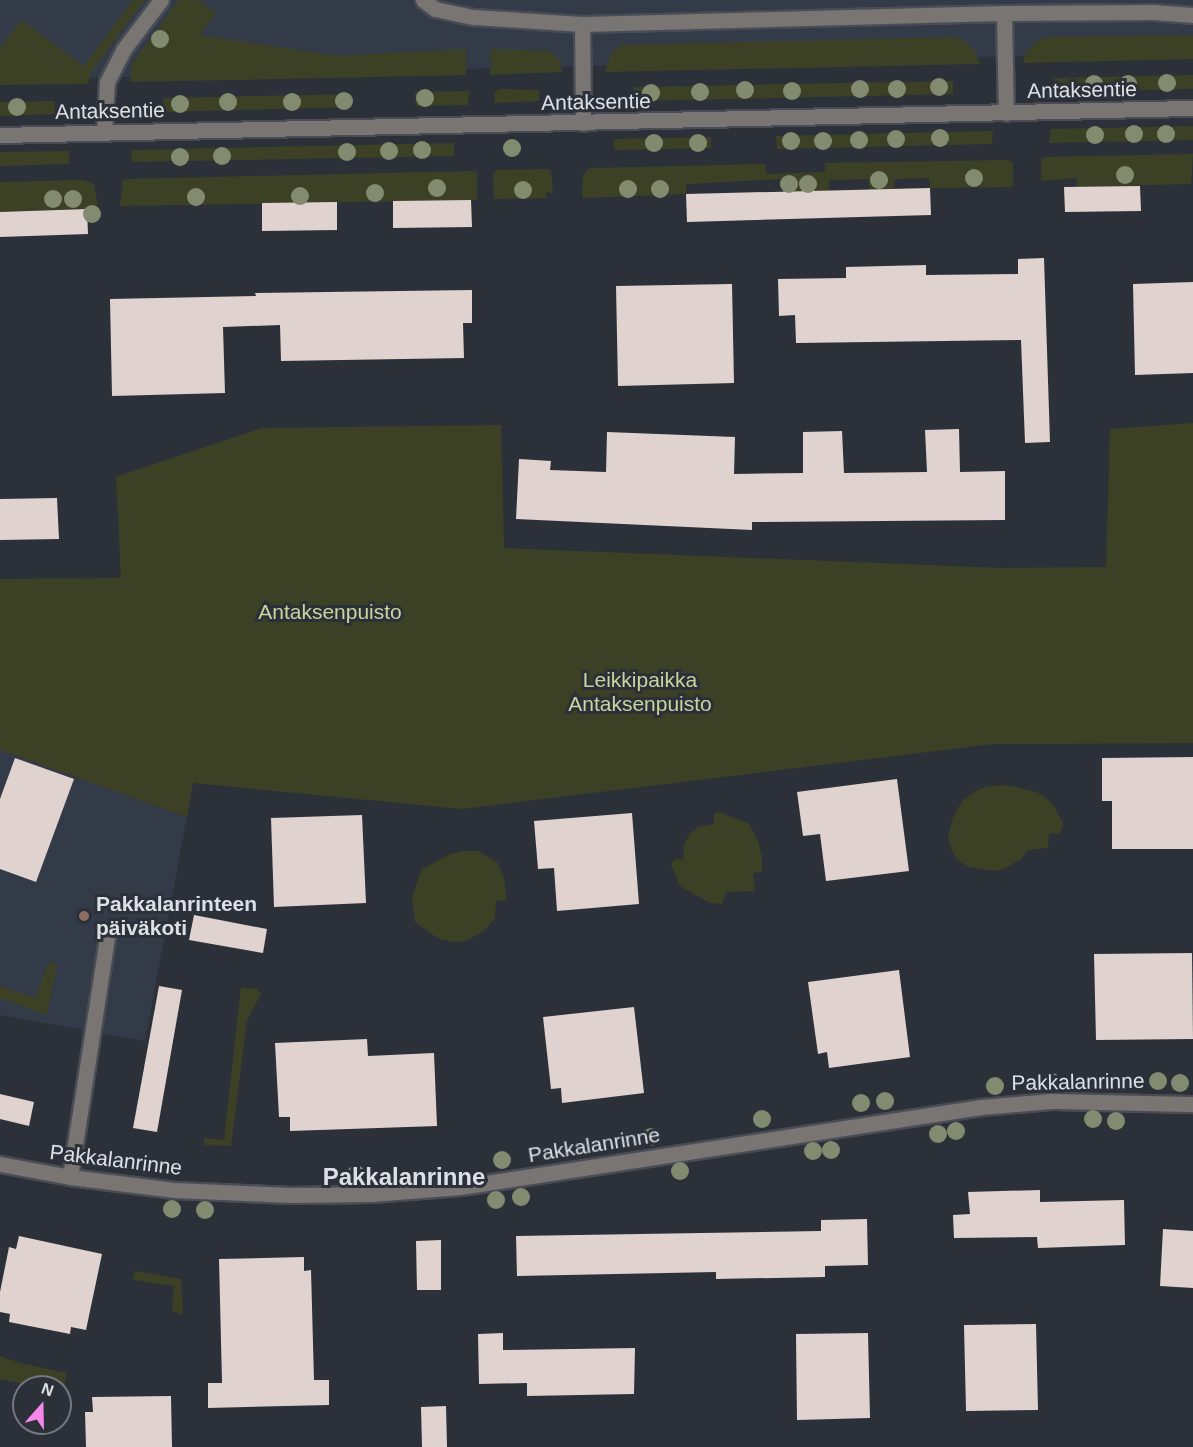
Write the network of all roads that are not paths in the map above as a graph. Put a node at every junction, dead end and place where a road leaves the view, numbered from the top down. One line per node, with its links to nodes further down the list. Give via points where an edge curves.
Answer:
1 (161, 0): 9 (street, via 123,50 107,82)
2 (423, 0): 5 (street, via 435,9 474,16)
3 (1004, 13): 4 (street); 5 (street); 7 (street)
4 (1193, 15)
5 (582, 24): 8 (street)
6 (1193, 108): 7 (street, Antaksentie)
7 (1006, 113): 8 (street, Antaksentie)
8 (584, 123): 9 (street, Antaksentie)
9 (104, 132): 10 (street, Antaksentie)
10 (0, 135)
11 (108, 932): 14 (street)
12 (1193, 1104): 14 (street, Pakkalanrinne, via 1062,1101 981,1107 478,1184 372,1194 174,1190)
13 (0, 1164): 14 (street, Pakkalanrinne)
14 (70, 1177)

